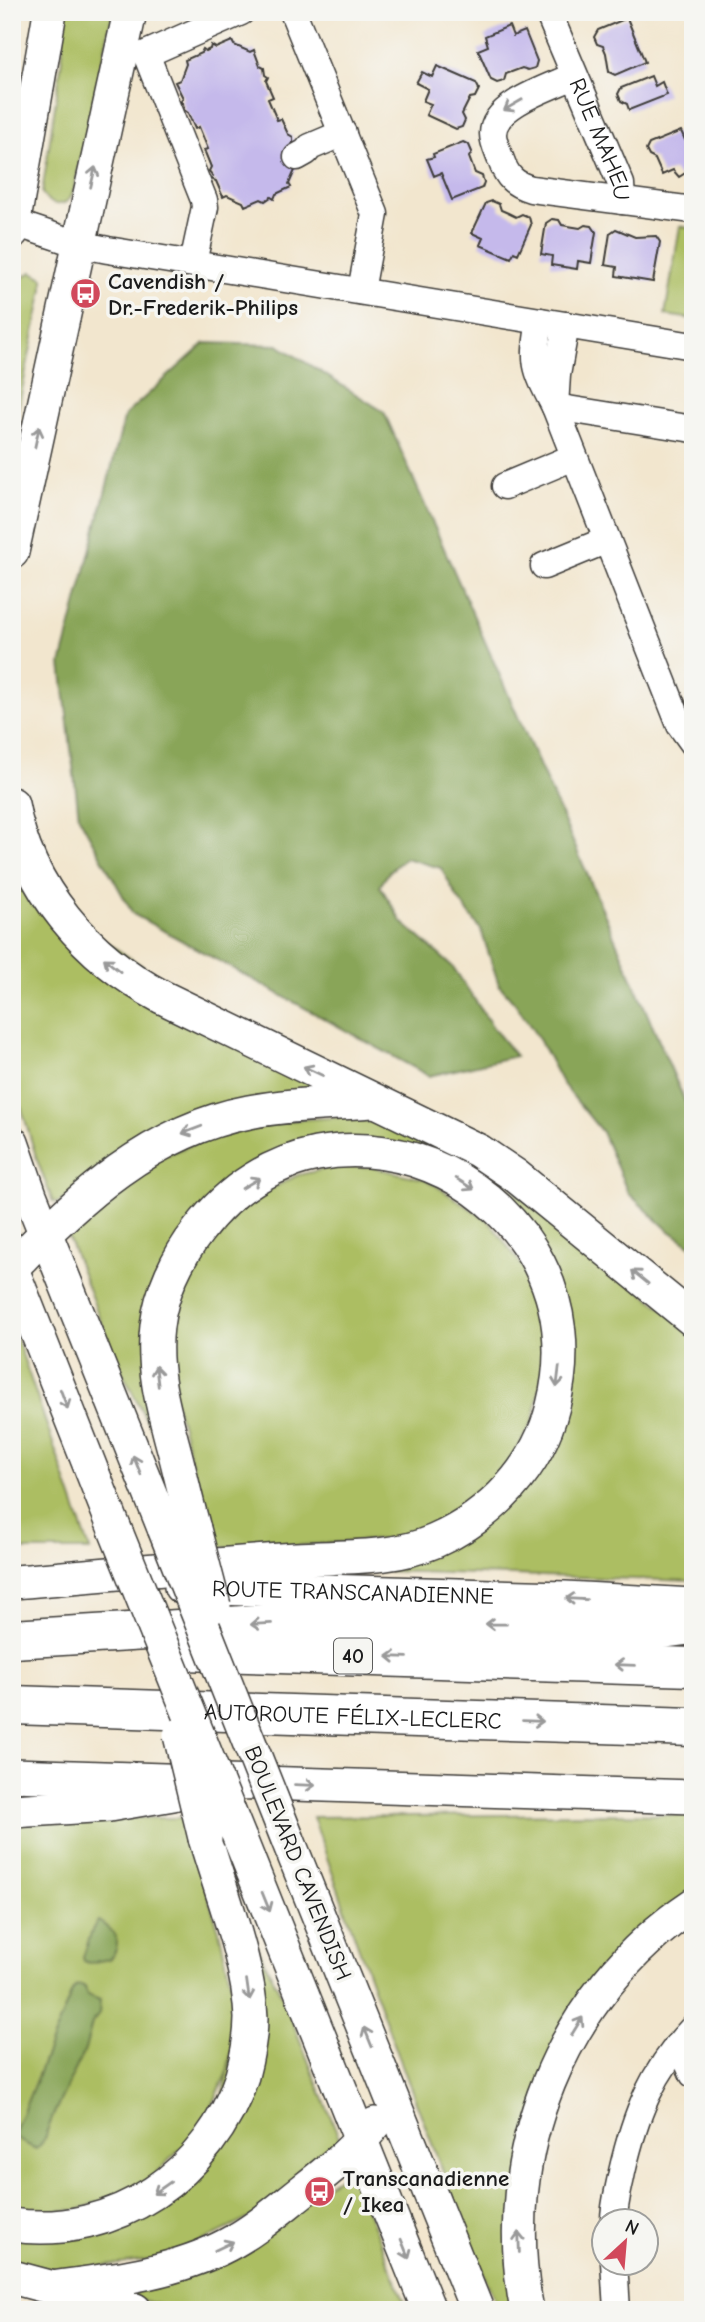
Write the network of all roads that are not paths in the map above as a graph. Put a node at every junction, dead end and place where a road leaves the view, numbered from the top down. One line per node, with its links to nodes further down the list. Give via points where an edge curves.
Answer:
1 (50, 12): 12 (main road)
2 (130, 12): 6 (main road)
3 (242, 12): 6 (street)
4 (293, 12): 8 (street)
5 (548, 12): 7 (street, RUE MAHEU)
6 (134, 51): 13 (main road, one-way to 6); 14 (street, via 204,200)
7 (575, 76): 10 (street, RUE MAHEU, via 621,184); 10 (street, one-way to 10, via 502,112 493,136 505,171 512,181 531,189)
8 (342, 133): 9 (street); 15 (street, via 375,214)
9 (297, 157)
10 (622, 201): 11 (street, RUE MAHEU)
11 (693, 210)
12 (13, 229): 13 (street)
13 (78, 244): 14 (street); 25 (main road, one-way to 13)
14 (193, 263): 15 (street)
15 (361, 291): 16 (street)
16 (540, 321): 17 (street); 18 (street, via 584,313); 20 (street, via 535,364)
17 (566, 325): 19 (street); 20 (street)
18 (693, 330)
19 (693, 346)
20 (555, 407): 21 (street); 22 (street)
21 (693, 429)
22 (574, 457): 23 (street); 24 (street)
23 (505, 486)
24 (607, 540): 26 (street); 27 (street, via 680,725)
25 (12, 552)
26 (544, 566)
27 (693, 743)
28 (12, 804): 29 (main road, one-way to 28, via 155,993 106,960 78,934 50,896 27,852)
29 (374, 1101): 31 (main road, one-way to 31, via 249,1112 180,1134 119,1171); 33 (main road, one-way to 29, via 496,1161)
30 (12, 1143): 31 (main road)
31 (45, 1233): 32 (main road); 34 (main road, one-way to 31)
32 (12, 1268): 38 (main road, BOULEVARD CAVENDISH, one-way to 38, bridge)
33 (693, 1320)
34 (179, 1528): 35 (main road, one-way to 35, via 155,1353 168,1284 207,1218 265,1174 315,1155 340,1152 414,1158 495,1205 523,1236 546,1278 558,1327 559,1373 547,1425 530,1460 477,1517 433,1541 389,1554); 53 (main road, BOULEVARD CAVENDISH, one-way to 34, bridge, via 250,1744)
35 (14, 1582): 36 (main road, ROUTE TRANSCANADIENNE, one-way to 35)
36 (693, 1605)
37 (693, 1625): 39 (highway, one-way to 39, via 662,1629 329,1620)
38 (155, 1627): 54 (main road, BOULEVARD CAVENDISH, one-way to 54, bridge); 56 (main road, one-way to 56, bridge, via 205,1838 241,1956 249,2001 245,2065 221,2124 179,2175 146,2199 83,2223)
39 (12, 1639)
40 (12, 1646): 41 (highway, 40, one-way to 40)
41 (693, 1667)
42 (12, 1705): 43 (highway, AUTOROUTE FÉLIX-LECLERC)
43 (318, 1714): 44 (highway, AUTOROUTE FÉLIX-LECLERC, one-way to 44); 45 (highway)
44 (693, 1727)
45 (12, 1728)
46 (12, 1775): 47 (main road)
47 (237, 1783): 48 (main road, one-way to 48); 49 (main road, via 109,1805)
48 (693, 1797)
49 (12, 1811)
50 (693, 1905): 63 (main road, one-way to 50, via 518,2209 525,2157 552,2074 578,2024 615,1974 654,1934)
51 (685, 2037): 52 (street, via 685,2056); 55 (street, via 660,2069 640,2107)
52 (693, 2074)
53 (394, 2100): 54 (main road); 62 (main road, BOULEVARD CAVENDISH)
54 (361, 2141): 59 (main road, one-way to 54, via 151,2272 226,2246 272,2215); 61 (main road, BOULEVARD CAVENDISH, one-way to 61)
55 (617, 2206)
56 (12, 2225)
57 (615, 2276): 64 (street)
58 (12, 2277): 59 (main road)
59 (52, 2288): 60 (main road)
60 (135, 2310)
61 (429, 2310)
62 (477, 2310)
63 (527, 2310)
64 (617, 2310)

